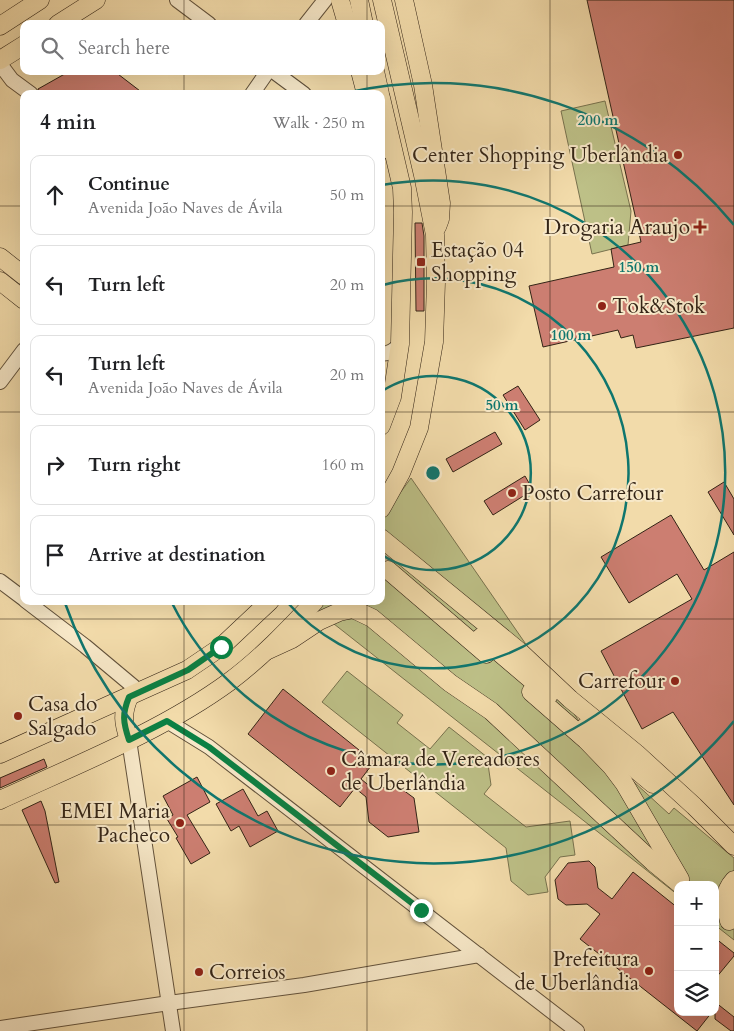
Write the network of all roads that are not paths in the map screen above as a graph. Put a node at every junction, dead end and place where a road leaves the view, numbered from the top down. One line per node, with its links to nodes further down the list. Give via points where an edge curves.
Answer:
1 (40, 0): 14 (main road)
2 (96, 0): 9 (main road)
3 (177, 0): 10 (street)
4 (325, 0): 11 (street)
5 (340, 0): 12 (main road)
6 (358, 0): 13 (main road)
7 (382, 0): 30 (main road)
8 (404, 0): 30 (main road, via 423,85 441,203)
9 (64, 20)
10 (204, 20)
11 (309, 20)
12 (346, 20)
13 (363, 20)
14 (0, 26)
15 (20, 48): 16 (main road)
16 (0, 60)
17 (0, 64): 22 (street, via 12,80)
18 (265, 75): 23 (street)
19 (278, 75): 24 (street)
20 (361, 75): 25 (main road)
21 (376, 75): 26 (main road)
22 (26, 90)
23 (255, 90)
24 (299, 90)
25 (365, 90)
26 (379, 90)
27 (385, 115): 29 (main road, via 402,188)
28 (385, 163): 29 (main road)
29 (402, 234): 35 (main road)
30 (435, 235): 40 (main road, via 434,342 419,428)
31 (0, 257): 32 (main road)
32 (20, 273)
33 (0, 281): 34 (main road)
34 (20, 297)
35 (400, 344): 36 (street); 39 (main road, via 392,397)
36 (385, 354)
37 (20, 355): 38 (street)
38 (0, 382)
39 (385, 415)
40 (385, 502)
41 (385, 541): 53 (main road, via 519,651 570,699 636,753)
42 (0, 581): 43 (street)
43 (20, 595)
44 (35, 605): 48 (street, via 85,646)
45 (266, 605): 48 (main road, via 244,627 188,670)
46 (311, 605): 47 (main road)
47 (268, 650): 49 (main road, via 229,682); 55 (main road, via 339,612 353,609 372,618 450,683 491,711)
48 (134, 695): 50 (main road, via 124,709); 51 (main road)
49 (167, 721): 50 (main road); 58 (street, via 209,747)
50 (129, 740): 52 (main road); 59 (street)
51 (0, 754)
52 (0, 800)
53 (734, 847): 56 (main road, via 680,806 391,566 597,750 624,783)
54 (734, 880): 57 (main road, via 725,894)
55 (677, 881)
56 (680, 881)
57 (726, 919)
58 (479, 955): 59 (street, via 304,985); 60 (street)
59 (169, 1002): 61 (street); 62 (street)
60 (562, 1025): 63 (street)
61 (0, 1028)
62 (173, 1031)
63 (577, 1031)

